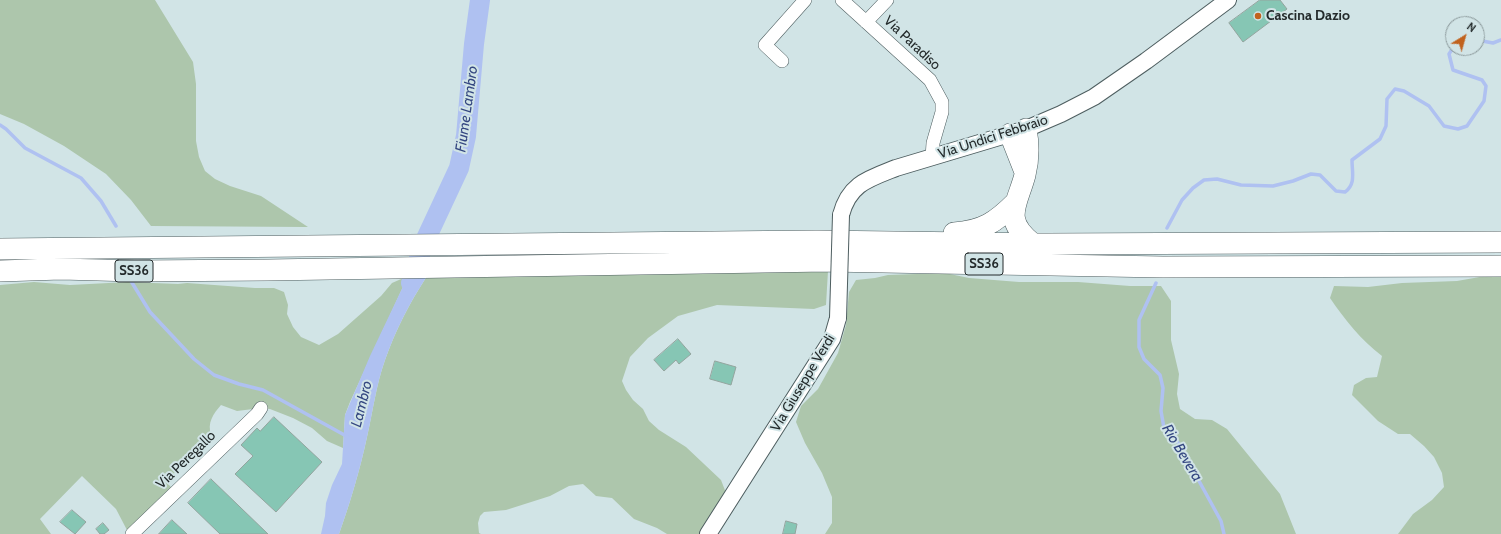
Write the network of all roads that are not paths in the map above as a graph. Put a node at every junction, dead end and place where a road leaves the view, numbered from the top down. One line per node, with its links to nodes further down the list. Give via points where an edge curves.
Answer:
1 (805, 0): 6 (street, via 765,45)
2 (842, 0): 5 (street, Via Paradiso)
3 (887, 0): 5 (street, Via Paradiso)
4 (1228, 0): 7 (street, Via Undici Febbraio, via 1094,96 1061,114)
5 (866, 22): 8 (street, Via Paradiso, via 930,80 942,102 942,112 932,144)
6 (782, 61)
7 (1018, 131): 8 (street, Via Undici Febbraio); 9 (highway, via 1025,174)
8 (932, 158): 10 (street, Via Undici Febbraio, via 896,168 862,183 848,195)
9 (1016, 202): 11 (highway, via 996,221 974,231 858,234); 13 (highway, via 1014,219 1017,228)
10 (841, 215): 19 (street, Via Giuseppe Verdi, bridge, via 838,318 832,340)
11 (817, 241): 13 (highway, SS36); 14 (highway, SS36)
12 (1501, 242): 13 (highway, SS36)
13 (1032, 243)
14 (1, 249)
15 (1501, 266): 16 (highway, SS36, via 1163,267 828,262 467,268)
16 (0, 271)
17 (261, 408): 18 (street, Via Peregallo)
18 (132, 534)
19 (708, 534)

